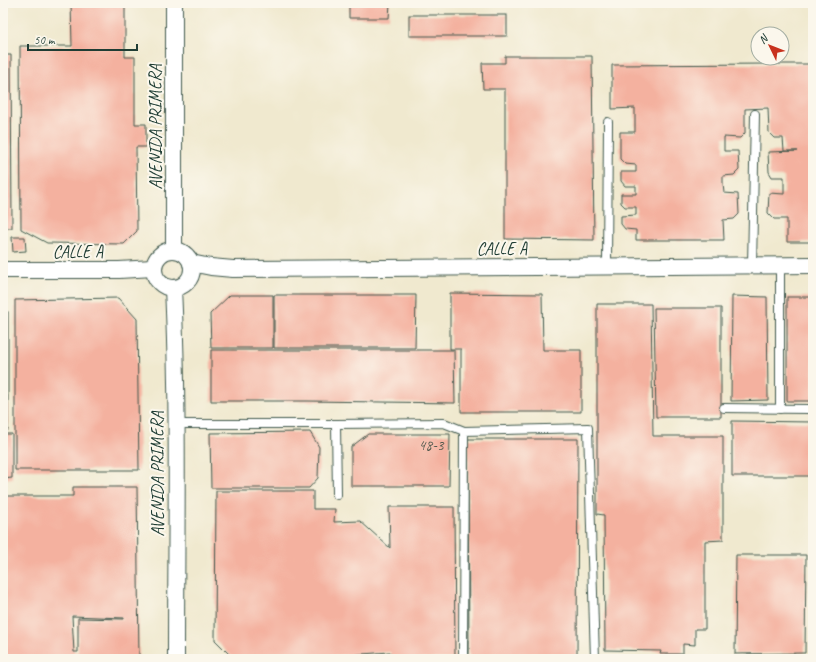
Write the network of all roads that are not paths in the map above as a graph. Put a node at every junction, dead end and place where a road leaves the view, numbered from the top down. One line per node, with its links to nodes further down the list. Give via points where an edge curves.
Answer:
1 (174, 3): 4 (street, AVENIDA PRIMERA)
2 (756, 114): 7 (lane)
3 (608, 122): 9 (lane)
4 (174, 250): 5 (street, via 185,254); 10 (street, via 158,257)
5 (191, 263): 9 (street, CALLE A, via 233,269); 12 (street, via 192,269 188,280)
6 (813, 265): 8 (street, CALLE A)
7 (752, 266): 8 (street, CALLE A); 9 (street, CALLE A)
8 (780, 266): 14 (lane)
9 (607, 267)
10 (153, 268): 11 (street, CALLE A); 12 (street, via 154,276 159,282 165,287)
11 (3, 270)
12 (173, 288): 16 (street, AVENIDA PRIMERA)
13 (724, 408): 14 (lane)
14 (780, 409): 15 (lane)
15 (809, 409)
16 (176, 424): 17 (lane); 20 (street, AVENIDA PRIMERA)
17 (336, 424): 18 (lane, via 444,423); 19 (lane)
18 (464, 431): 21 (lane); 22 (lane, via 588,428)
19 (337, 495)
20 (176, 659)
21 (463, 659)
22 (594, 659)

